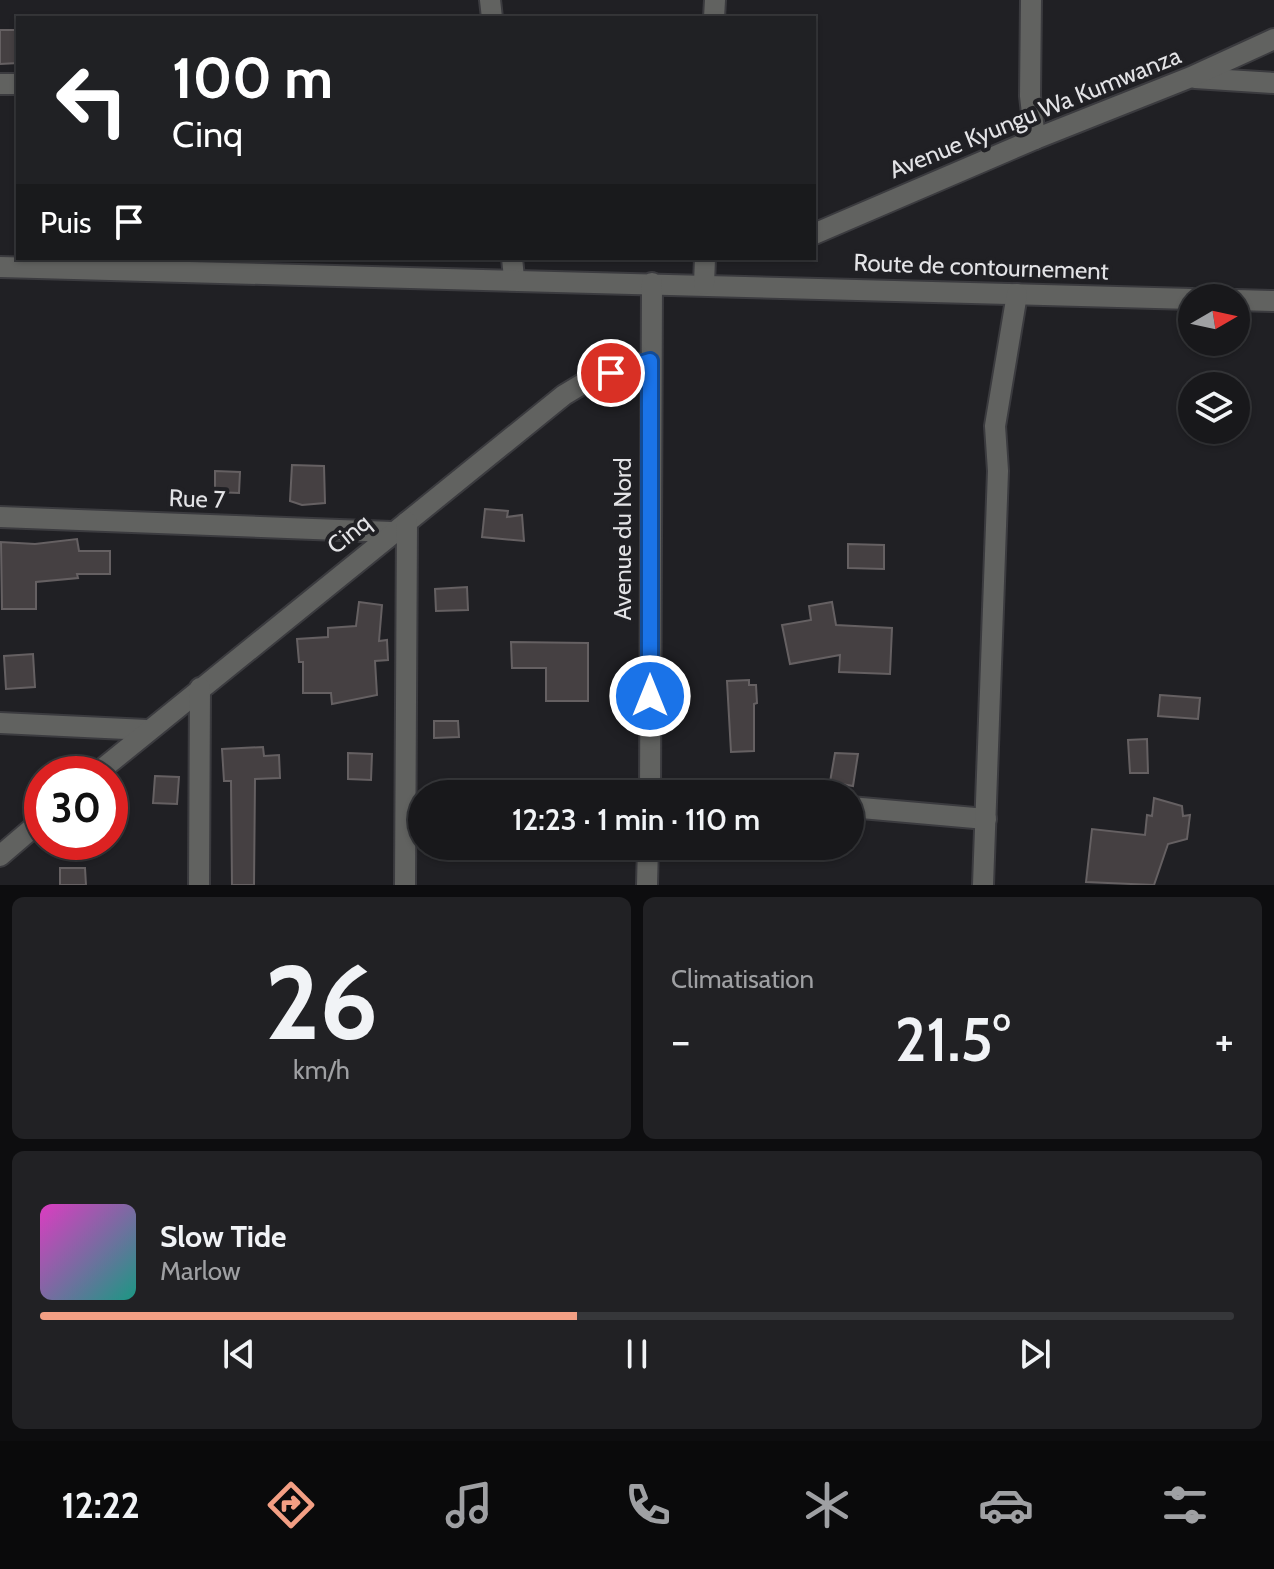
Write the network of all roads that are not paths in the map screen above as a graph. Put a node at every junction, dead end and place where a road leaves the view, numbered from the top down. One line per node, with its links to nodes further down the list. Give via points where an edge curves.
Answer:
1 (1031, 0): 5 (street)
2 (1274, 39): 3 (street, Avenue Kyungu Wa Kumwanza)
3 (1191, 77): 4 (street); 5 (street, Avenue Kyungu Wa Kumwanza)
4 (1274, 83)
5 (1035, 139): 6 (street, Avenue Kyungu Wa Kumwanza)
6 (816, 233)
7 (705, 260): 11 (street)
8 (0, 267): 9 (street, Route de contournement)
9 (513, 268): 10 (street, Route de contournement)
10 (652, 283): 11 (street, Route de contournement); 16 (street, Avenue du Nord)
11 (704, 284): 12 (street, Route de contournement)
12 (1017, 294): 13 (street, Route de contournement); 25 (street, via 995,426 998,471)
13 (1178, 299)
14 (1250, 300): 15 (street)
15 (1274, 301)
16 (650, 361): 18 (street, Cinq, via 564,395); 23 (street, Avenue du Nord)
17 (0, 517): 18 (street, Rue 7)
18 (399, 527): 19 (street, Cinq); 30 (street)
19 (200, 688): 21 (street, Cinq); 29 (street)
20 (0, 723): 21 (street)
21 (147, 730): 22 (street, Cinq)
22 (117, 756)
23 (650, 780)
24 (864, 808): 25 (street)
25 (986, 819): 32 (street)
26 (24, 835): 27 (street)
27 (0, 856)
28 (648, 860): 31 (street)
29 (199, 885)
30 (405, 885)
31 (647, 885)
32 (983, 885)

